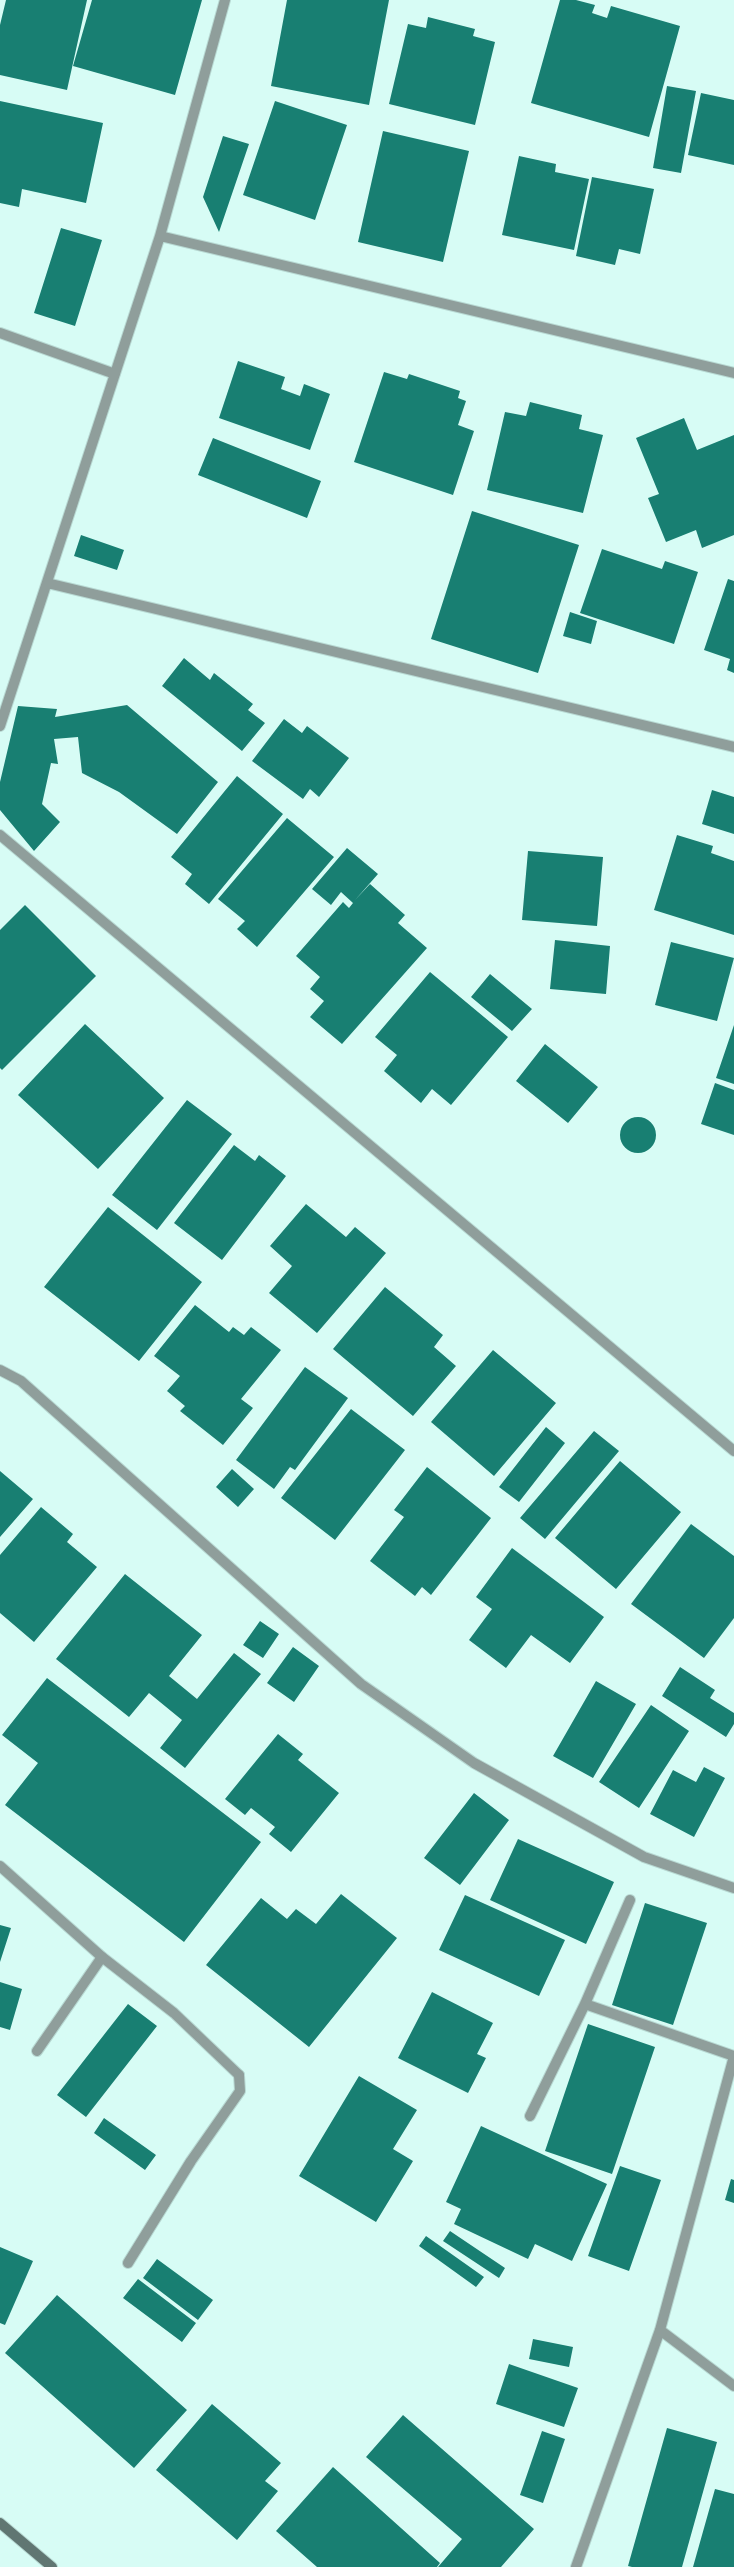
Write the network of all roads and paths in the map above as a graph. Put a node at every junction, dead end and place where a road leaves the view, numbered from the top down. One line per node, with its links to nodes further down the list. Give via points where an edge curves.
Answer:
1 (225, 0): 2 (street)
2 (160, 236): 4 (street); 5 (street)
3 (0, 333): 4 (street)
4 (115, 374): 6 (street)
5 (734, 374)
6 (47, 583): 7 (street); 8 (street)
7 (0, 726)
8 (734, 747)
9 (0, 835): 11 (street)
10 (0, 1370): 13 (street, via 21,1381 360,1684 474,1763 627,1848)
11 (734, 1451)
12 (0, 1866): 15 (street)
13 (734, 1888)
14 (630, 1900): 16 (street)
15 (102, 1957): 17 (street); 20 (street, via 174,2013 239,2074 240,2091 191,2160)
16 (585, 2004): 18 (street); 19 (street)
17 (37, 2051)
18 (734, 2056): 21 (street)
19 (530, 2116)
20 (128, 2263)
21 (660, 2330): 22 (street); 25 (street)
22 (734, 2386)
23 (0, 2523): 24 (main road)
24 (52, 2567)
25 (576, 2567)

